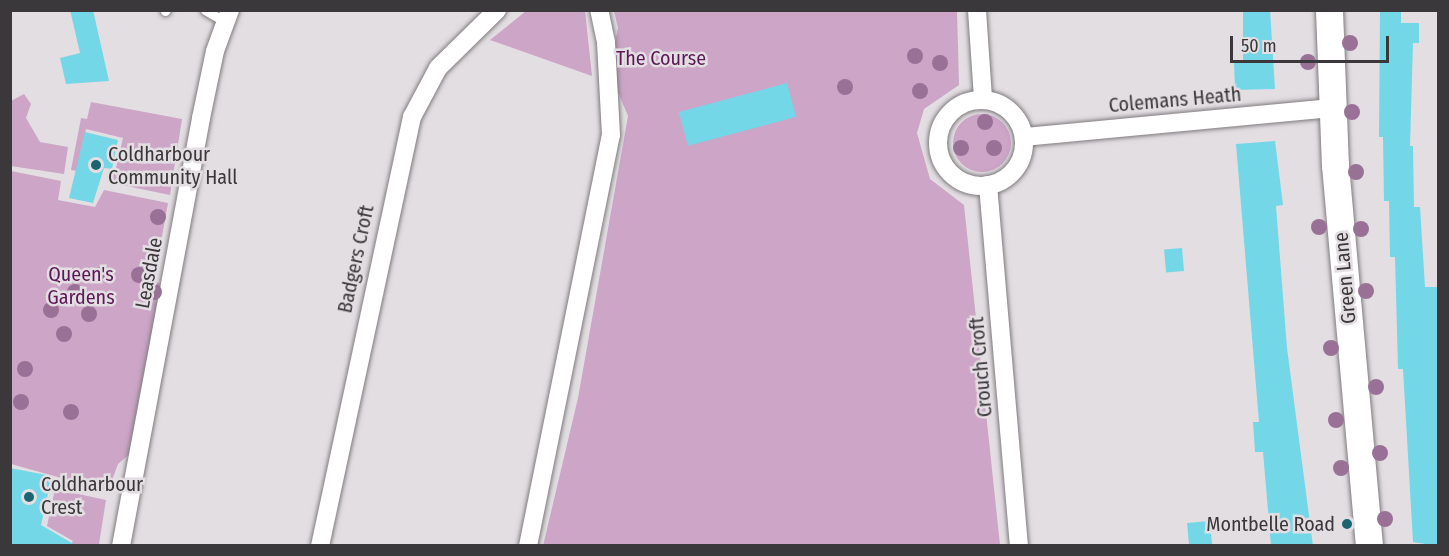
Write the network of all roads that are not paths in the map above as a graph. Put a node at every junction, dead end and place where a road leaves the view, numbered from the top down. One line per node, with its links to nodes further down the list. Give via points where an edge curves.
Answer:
1 (205, 10): 6 (lane)
2 (497, 10): 12 (street, Badgers Croft, via 438,68 412,117)
3 (599, 10): 13 (street, via 606,42 611,135)
4 (977, 10): 7 (street)
5 (1329, 10): 8 (main road, Green Lane)
6 (227, 16): 11 (street, Leasdale, via 201,118)
7 (983, 99): 9 (street, via 1011,111); 10 (street, via 960,105 948,114 937,142 940,157 959,180)
8 (1331, 108): 9 (street, Colemans Heath); 15 (main road, Green Lane)
9 (1024, 137): 10 (street, via 1022,157 1015,171)
10 (988, 185): 14 (street, Crouch Croft)
11 (121, 546)
12 (320, 546)
13 (528, 546)
14 (1019, 546)
15 (1369, 546)

